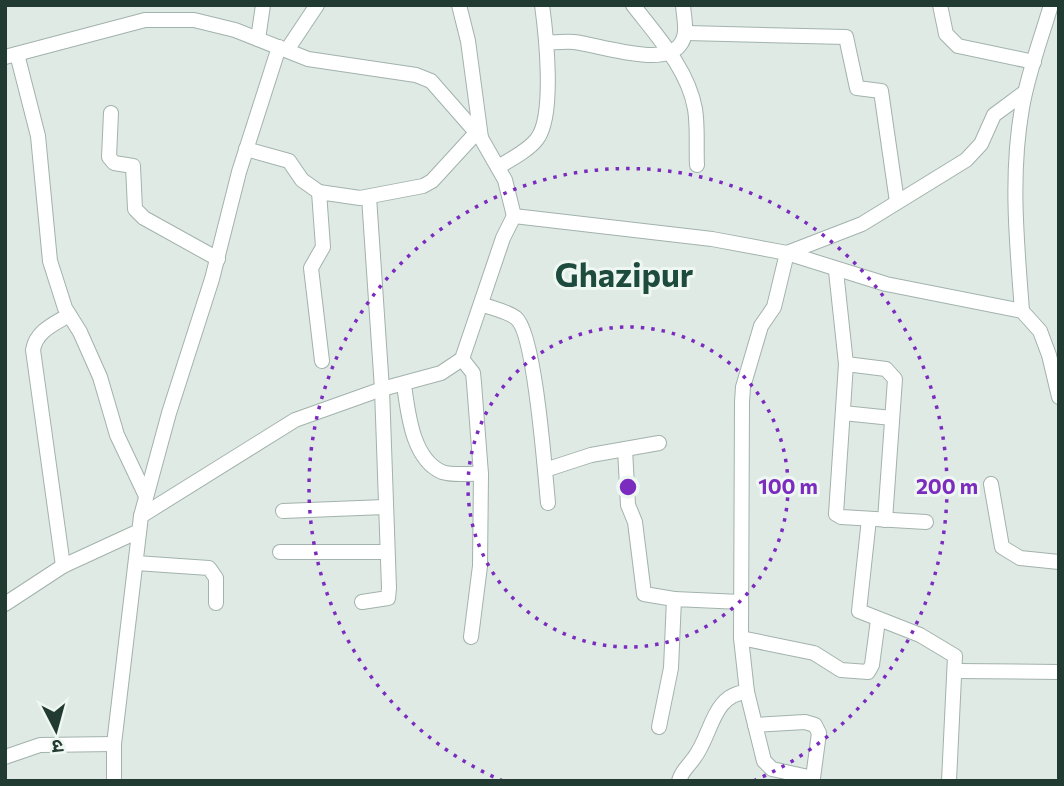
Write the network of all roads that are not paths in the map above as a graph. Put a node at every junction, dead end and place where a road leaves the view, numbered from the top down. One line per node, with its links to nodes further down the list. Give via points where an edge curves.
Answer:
1 (172, 5): 10 (street)
2 (263, 5): 12 (street)
3 (317, 5): 14 (street)
4 (542, 5): 13 (street)
5 (633, 5): 15 (street)
6 (683, 5): 11 (street)
7 (940, 5): 17 (street, via 946,34 958,46)
8 (1051, 5): 17 (street)
9 (464, 6): 20 (street)
10 (178, 20): 12 (street, via 216,24); 16 (street, via 145,20)
11 (687, 33): 15 (street); 26 (street, via 846,37 857,88 881,91)
12 (258, 39): 14 (street)
13 (547, 42): 15 (street, via 570,41 643,55); 23 (street, via 541,132 537,140)
14 (283, 49): 20 (street, via 308,59 431,80); 21 (street)
15 (670, 53): 22 (street, via 695,110)
16 (11, 55): 33 (street, via 37,136 50,261)
17 (1034, 62): 18 (street)
18 (1025, 92): 26 (street, via 994,115 981,144 966,160); 32 (street, via 1015,198)
19 (111, 113): 29 (street, via 109,158 133,166 135,209)
20 (479, 135): 23 (street); 25 (street, via 432,181)
21 (246, 149): 24 (street, via 289,161 302,180); 29 (street)
22 (697, 165)
23 (498, 167): 27 (street)
24 (319, 192): 25 (street); 35 (street, via 323,247 311,268)
25 (369, 197): 39 (street)
26 (897, 202): 28 (street, via 862,224)
27 (514, 216): 28 (street, via 712,239); 31 (street)
28 (787, 253): 30 (street); 63 (street, via 775,307 761,326 743,387)
29 (218, 259): 48 (street)
30 (836, 271): 32 (street); 36 (street)
31 (481, 304): 34 (street); 45 (street, via 516,318 524,331 535,380)
32 (1022, 312): 37 (street, via 1040,331)
33 (69, 315): 48 (street, via 100,377 117,435); 60 (street, via 43,331 34,340 33,350)
34 (462, 359): 38 (street, via 440,373); 46 (street, via 473,373)
35 (322, 361)
36 (846, 364): 41 (street); 42 (street, via 891,372 895,379)
37 (1057, 379): 40 (street)
38 (404, 384): 39 (street); 46 (street, via 413,439 432,465 444,473)
39 (382, 389): 50 (street); 55 (street, via 295,420)
40 (1059, 397)
41 (843, 413): 42 (street); 52 (street, via 836,514)
42 (892, 418): 53 (street)
43 (659, 443): 44 (street)
44 (625, 449): 45 (street); 61 (street, via 628,505 635,522 645,594)
45 (545, 470): 49 (street)
46 (481, 474): 67 (street, via 480,566)
47 (991, 484): 58 (street, via 1002,547 1020,558)
48 (145, 494): 55 (street)
49 (548, 503)
50 (385, 507): 51 (street); 57 (street)
51 (283, 511)
52 (869, 519): 53 (street); 66 (street, via 859,607 862,614)
53 (885, 520): 54 (street)
54 (926, 522)
55 (140, 523): 59 (street); 60 (street)
56 (280, 552): 57 (street)
57 (385, 552): 62 (street, via 388,598)
58 (1059, 562)
59 (135, 564): 64 (street, via 209,568 216,578); 74 (street)
60 (64, 566): 65 (street)
61 (674, 599): 63 (street); 73 (street, via 671,668)
62 (362, 602)
63 (741, 602): 68 (street)
64 (216, 603)
65 (5, 604)
66 (878, 620): 68 (street, via 873,665 861,673 841,670 814,653); 69 (street, via 948,650 955,656)
67 (471, 636)
68 (741, 638): 71 (street)
69 (956, 671): 70 (street); 79 (street)
70 (1059, 672)
71 (747, 692): 72 (street); 78 (street, via 722,704)
72 (755, 725): 76 (street, via 769,768); 76 (street, via 815,725 819,733)
73 (659, 727)
74 (114, 744): 75 (street, via 40,745); 77 (street)
75 (5, 757)
76 (813, 779)
77 (114, 781)
78 (679, 781)
79 (949, 781)

